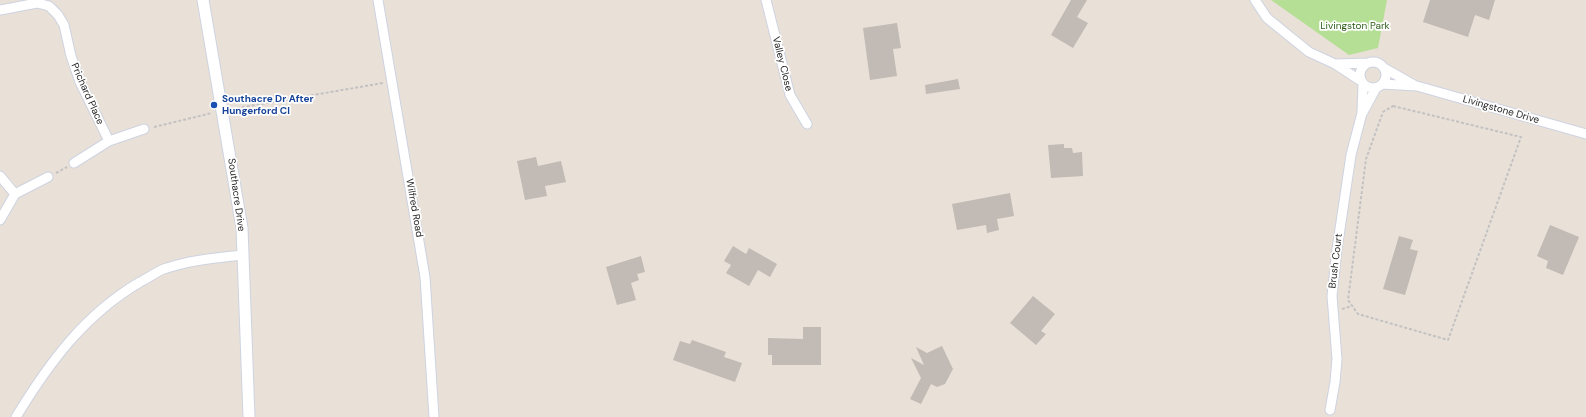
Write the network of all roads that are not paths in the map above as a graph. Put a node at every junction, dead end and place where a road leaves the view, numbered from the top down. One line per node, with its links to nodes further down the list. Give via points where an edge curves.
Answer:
1 (203, 0): 22 (street, Southacre Drive, via 241,222)
2 (378, 0): 26 (street, Wilfred Road, via 425,277)
3 (766, 0): 13 (street, Valley Close, via 790,95)
4 (1255, 0): 7 (street, via 1267,18 1308,52)
5 (0, 10): 16 (street, Prichard Place, via 37,3 49,6 58,15 64,25 80,82)
6 (1368, 63): 7 (street); 8 (street, via 1374,62); 9 (street, via 1361,71)
7 (1335, 64): 9 (street)
8 (1384, 68): 10 (street, via 1385,79); 11 (street, Livingstone Drive)
9 (1362, 83): 10 (street, via 1372,88); 12 (street, Brush Court)
10 (1379, 86): 11 (street, Livingstone Drive); 12 (street, Brush Court)
11 (1417, 86): 15 (street, Livingstone Drive)
12 (1362, 113): 23 (street, Brush Court, via 1351,155 1337,249 1332,296 1337,359)
13 (807, 124)
14 (144, 129): 16 (street)
15 (1586, 134)
16 (109, 141): 17 (street)
17 (74, 164)
18 (0, 176): 20 (street)
19 (48, 177): 20 (street)
20 (15, 194): 21 (street)
21 (0, 220)
22 (242, 255): 24 (street, via 166,268 130,289 99,312 66,343); 25 (street, Southacre Drive)
23 (1330, 410)
24 (16, 417)
25 (249, 417)
26 (434, 417)

